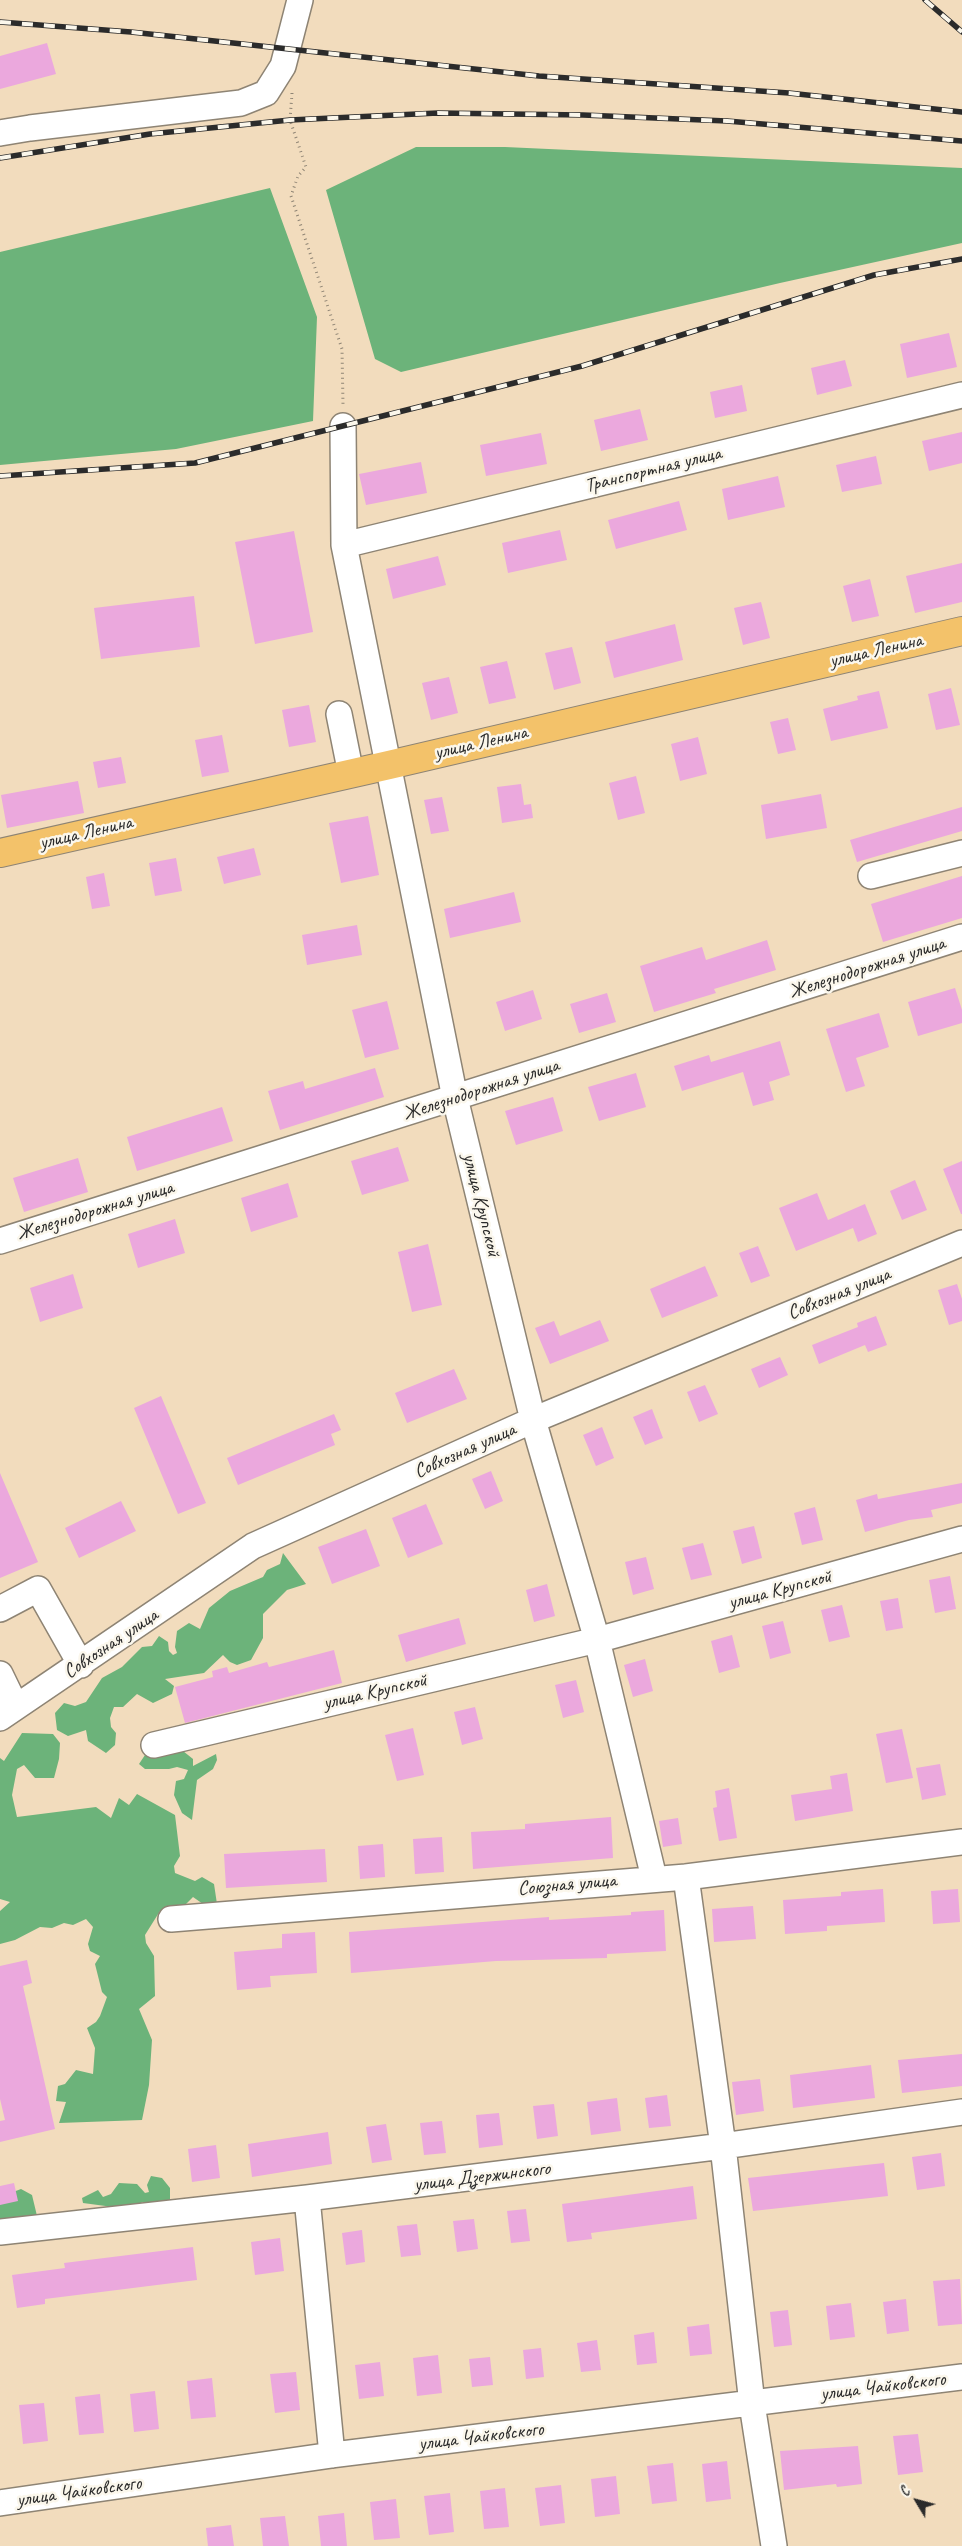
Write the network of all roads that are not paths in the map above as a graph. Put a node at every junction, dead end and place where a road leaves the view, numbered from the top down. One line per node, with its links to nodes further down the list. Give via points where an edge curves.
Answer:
1 (300, 0): 2 (street, via 283,66 266,93 240,103)
2 (0, 133)
3 (962, 395): 5 (street, Транспортная улица)
4 (343, 426): 5 (street, улица Крупской)
5 (344, 545): 8 (street, улица Крупской, via 362,681)
6 (962, 631): 8 (main road, улица Ленина)
7 (338, 714): 9 (street)
8 (389, 765): 9 (main road, улица Ленина); 14 (street, улица Крупской)
9 (351, 774): 10 (main road, улица Ленина)
10 (0, 853)
11 (962, 854): 12 (street)
12 (871, 876)
13 (962, 938): 14 (street, Железнодорожная улица)
14 (456, 1098): 15 (street, Железнодорожная улица); 17 (street, улица Крупской)
15 (0, 1241)
16 (962, 1243): 17 (street, Совхозная улица)
17 (533, 1420): 20 (street, улица Крупской); 21 (street, Совхозная улица, via 252,1546)
18 (962, 1539): 20 (street, улица Крупской)
19 (0, 1608): 21 (street, via 38,1589)
20 (597, 1640): 24 (street, улица Крупской); 27 (street, улица Крупской)
21 (81, 1665): 23 (street, Совхозная улица)
22 (0, 1674): 23 (street)
23 (8, 1713)
24 (154, 1745)
25 (962, 1842): 26 (street, Союзная улица)
26 (686, 1876): 27 (street, Союзная улица); 30 (street)
27 (654, 1878): 28 (street, Союзная улица)
28 (170, 1919)
29 (962, 2112): 30 (street, улица Дзержинского)
30 (723, 2146): 31 (street, улица Дзержинского); 34 (street)
31 (307, 2198): 32 (street, улица Дзержинского); 35 (street)
32 (0, 2232)
33 (962, 2377): 34 (street, улица Чайковского)
34 (752, 2404): 35 (street, улица Чайковского); 37 (street)
35 (332, 2456): 36 (street, улица Чайковского)
36 (0, 2503)
37 (774, 2546)

